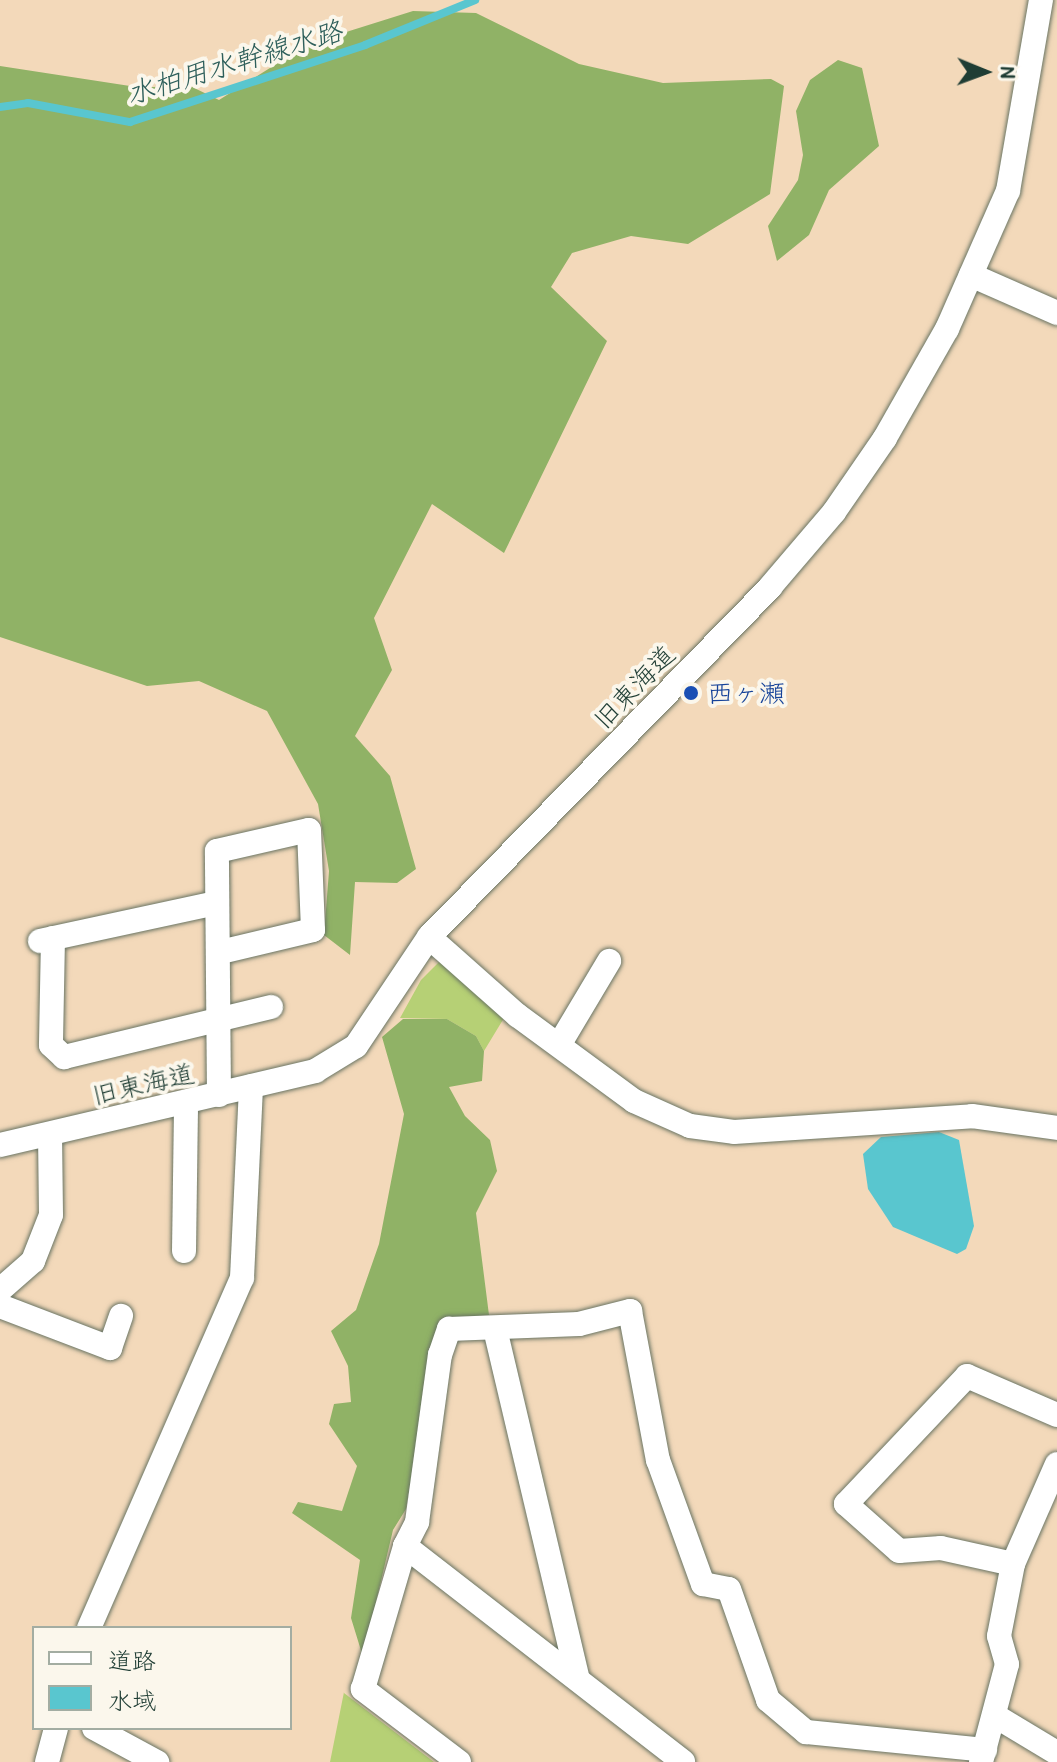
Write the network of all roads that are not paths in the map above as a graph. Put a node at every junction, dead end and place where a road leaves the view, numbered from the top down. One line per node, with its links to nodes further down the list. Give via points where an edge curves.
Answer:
1 (1041, 0): 2 (street, 旧東海道, via 1008,191)
2 (971, 275): 3 (street); 5 (street, 旧東海道, via 916,385 834,512 770,587)
3 (1057, 313)
4 (216, 903): 6 (street); 6 (street, via 217,851 309,830 313,930); 9 (street, via 46,940 51,1045 64,1057)
5 (429, 937): 10 (street); 11 (street, 旧東海道, via 356,1046 315,1071)
6 (221, 952): 9 (street)
7 (609, 961): 10 (street)
8 (271, 1007): 9 (street)
9 (220, 1019): 12 (street)
10 (559, 1045): 14 (street, via 634,1101 710,1131 972,1116)
11 (251, 1086): 12 (street, 旧東海道); 26 (street, via 242,1278)
12 (219, 1095): 13 (street, 旧東海道)
13 (186, 1103): 15 (street, 旧東海道); 17 (street)
14 (1057, 1128)
15 (50, 1134): 16 (street, 旧東海道); 18 (street, via 51,1215 33,1261)
16 (0, 1145)
17 (184, 1251)
18 (0, 1290)
19 (0, 1306): 20 (street, via 110,1348)
20 (121, 1316)
21 (495, 1329): 24 (street, via 449,1329 440,1355 417,1522); 27 (street); 32 (street, via 579,1324 630,1311 658,1460 703,1584 729,1589 768,1700 806,1732)
22 (1057, 1415): 25 (street, via 967,1376 846,1504 899,1551 941,1548)
23 (1057, 1464): 25 (street)
24 (405, 1546): 27 (street); 35 (street, via 363,1689)
25 (1013, 1564): 28 (street, via 999,1636 1007,1664)
26 (90, 1626)
27 (577, 1676): 36 (street)
28 (997, 1717): 31 (street); 32 (street)
29 (55, 1730): 33 (street)
30 (98, 1730): 34 (street)
31 (1057, 1753)
32 (983, 1756)
33 (47, 1762)
34 (157, 1762)
35 (459, 1762)
36 (683, 1762)

